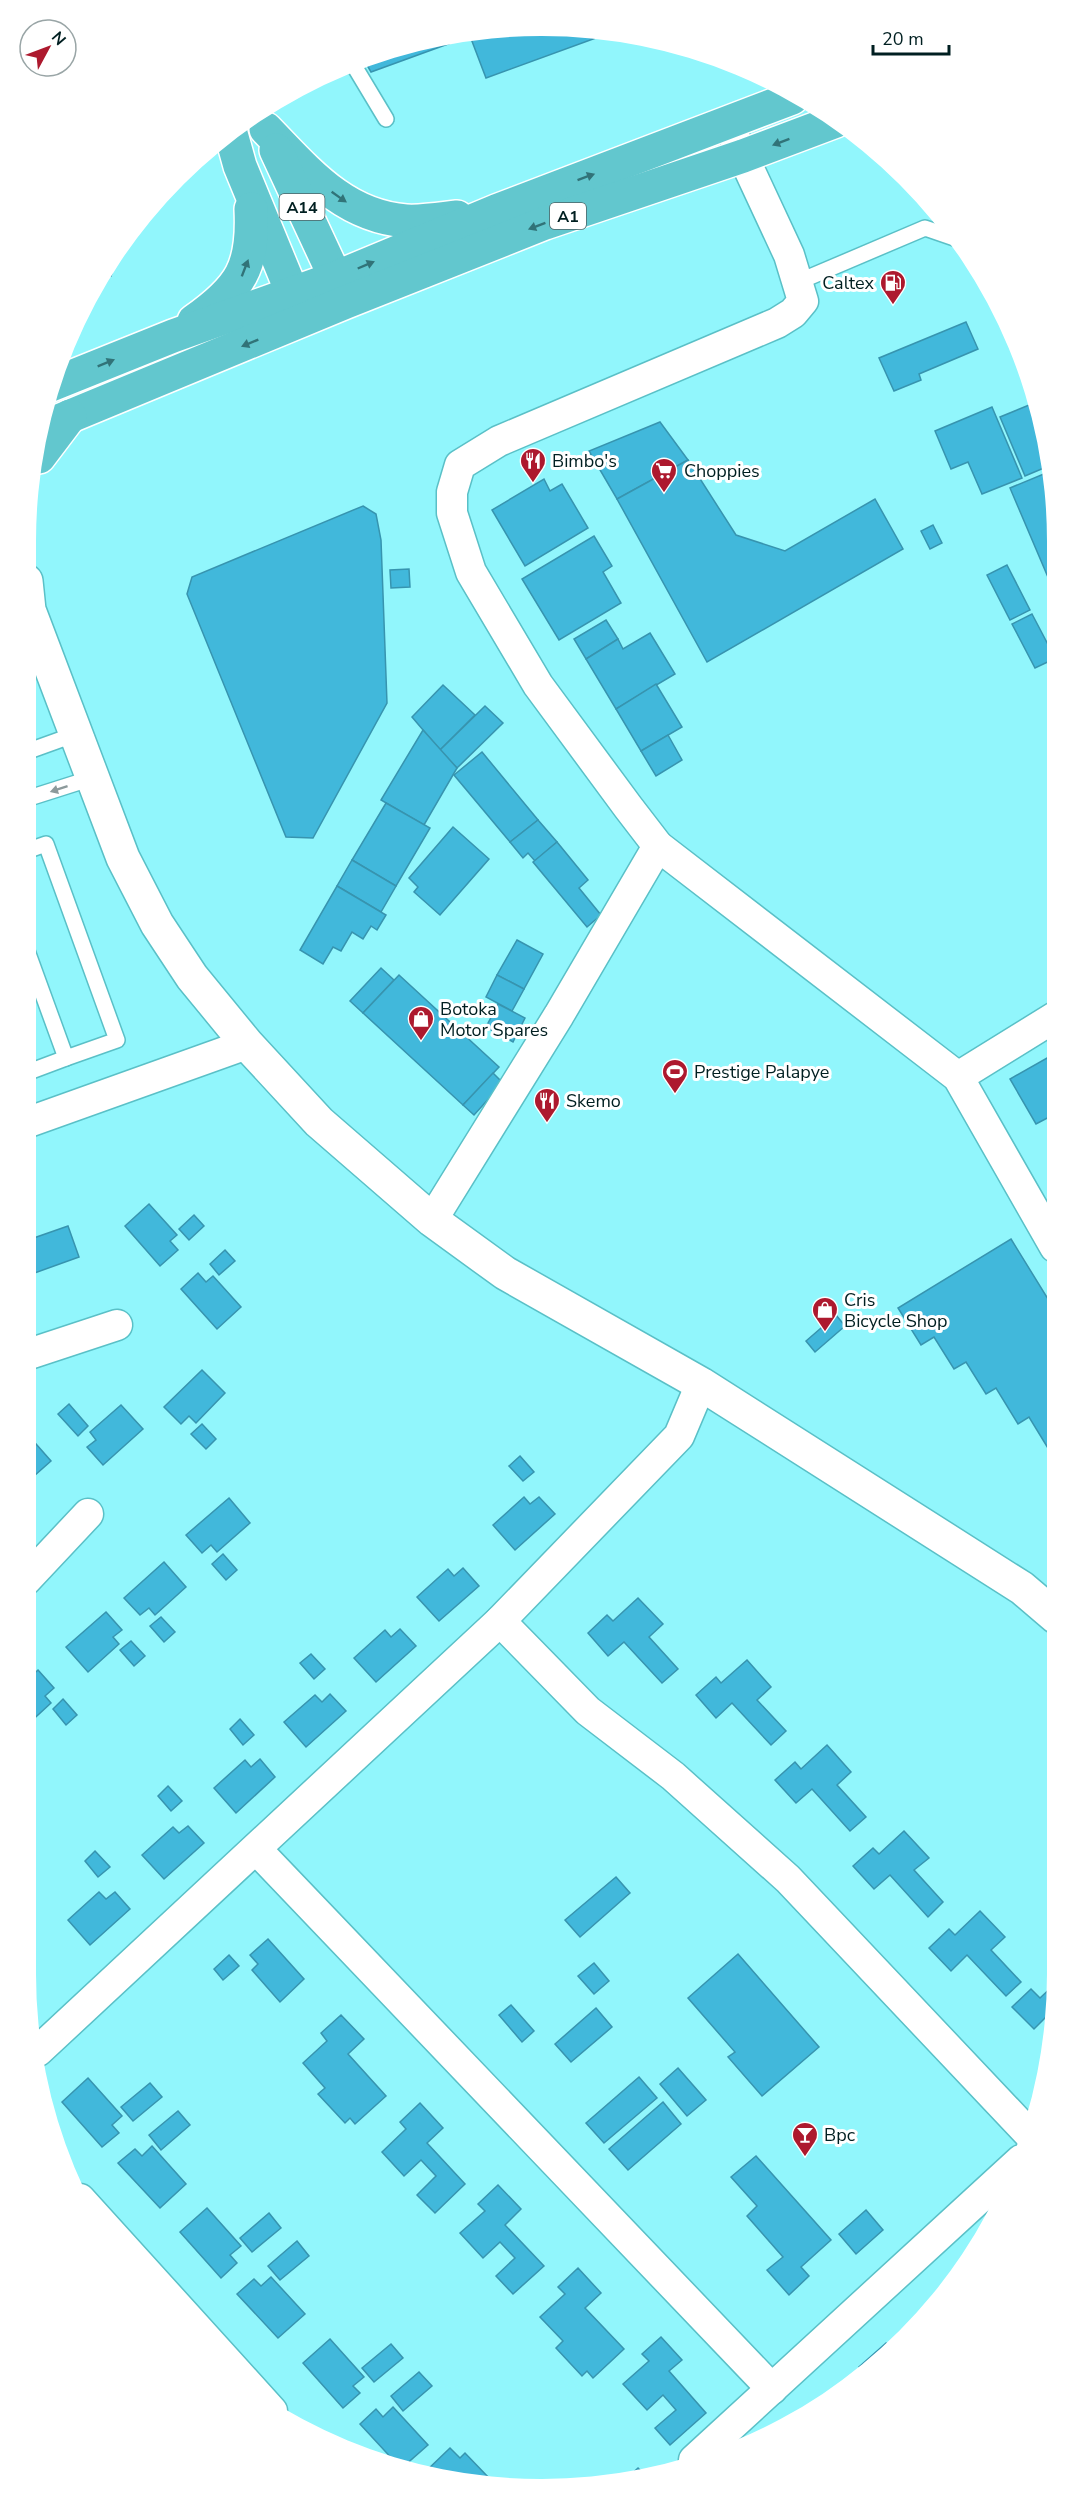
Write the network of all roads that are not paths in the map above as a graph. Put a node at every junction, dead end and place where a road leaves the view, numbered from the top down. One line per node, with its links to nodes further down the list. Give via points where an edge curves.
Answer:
1 (357, 71): 3 (lane)
2 (787, 100): 5 (highway, A1)
3 (386, 119)
4 (261, 122): 10 (highway, one-way to 10, via 323,185 359,210 407,221); 13 (highway, A14)
5 (728, 124): 8 (street); 10 (highway, A1, one-way to 5)
6 (828, 125): 8 (highway, A1, one-way to 8)
7 (233, 140): 9 (highway, A14)
8 (743, 156): 12 (street); 13 (highway, A1, one-way to 13)
9 (250, 190): 14 (highway, A14); 15 (highway, one-way to 9, via 205,313 243,276 250,253)
10 (496, 211): 13 (highway, A1, one-way to 10)
11 (943, 234): 12 (lane, via 926,228)
12 (798, 282): 24 (street, via 803,301 777,323 499,441 460,465 452,492 452,513 471,572 538,685)
13 (341, 290): 14 (highway, A1)
14 (298, 307): 15 (highway, A1); 17 (highway, A1, one-way to 17)
15 (173, 336): 16 (highway, A1, one-way to 15)
16 (63, 380)
17 (57, 422): 18 (highway)
18 (46, 444)
19 (36, 624): 20 (street)
20 (76, 734): 21 (lane); 22 (street)
21 (36, 748)
22 (92, 778): 23 (lane, one-way to 23); 28 (street, via 123,858 157,924 192,977)
23 (36, 796)
24 (658, 846): 31 (street); 33 (street)
25 (36, 848): 29 (lane, via 46,844 117,1040)
26 (36, 976): 29 (lane)
27 (1047, 1022): 31 (street)
28 (248, 1044): 32 (street); 33 (street, via 319,1122)
29 (66, 1058): 30 (lane)
30 (36, 1069)
31 (958, 1077): 34 (street)
32 (36, 1119)
33 (432, 1220): 37 (street, via 505,1273)
34 (1047, 1233)
35 (117, 1325): 36 (street)
36 (36, 1352)
37 (701, 1384): 40 (street, via 1012,1582); 41 (street, via 679,1436)
38 (88, 1514): 39 (street)
39 (36, 1569)
40 (1047, 1610)
41 (500, 1621): 42 (street); 44 (street, via 588,1711 672,1776 788,1879)
42 (257, 1850): 43 (street); 48 (street)
43 (42, 2048)
44 (1023, 2127)
45 (1006, 2174): 48 (street)
46 (103, 2224): 47 (street)
47 (251, 2387)
48 (772, 2389): 49 (street)
49 (702, 2453)

